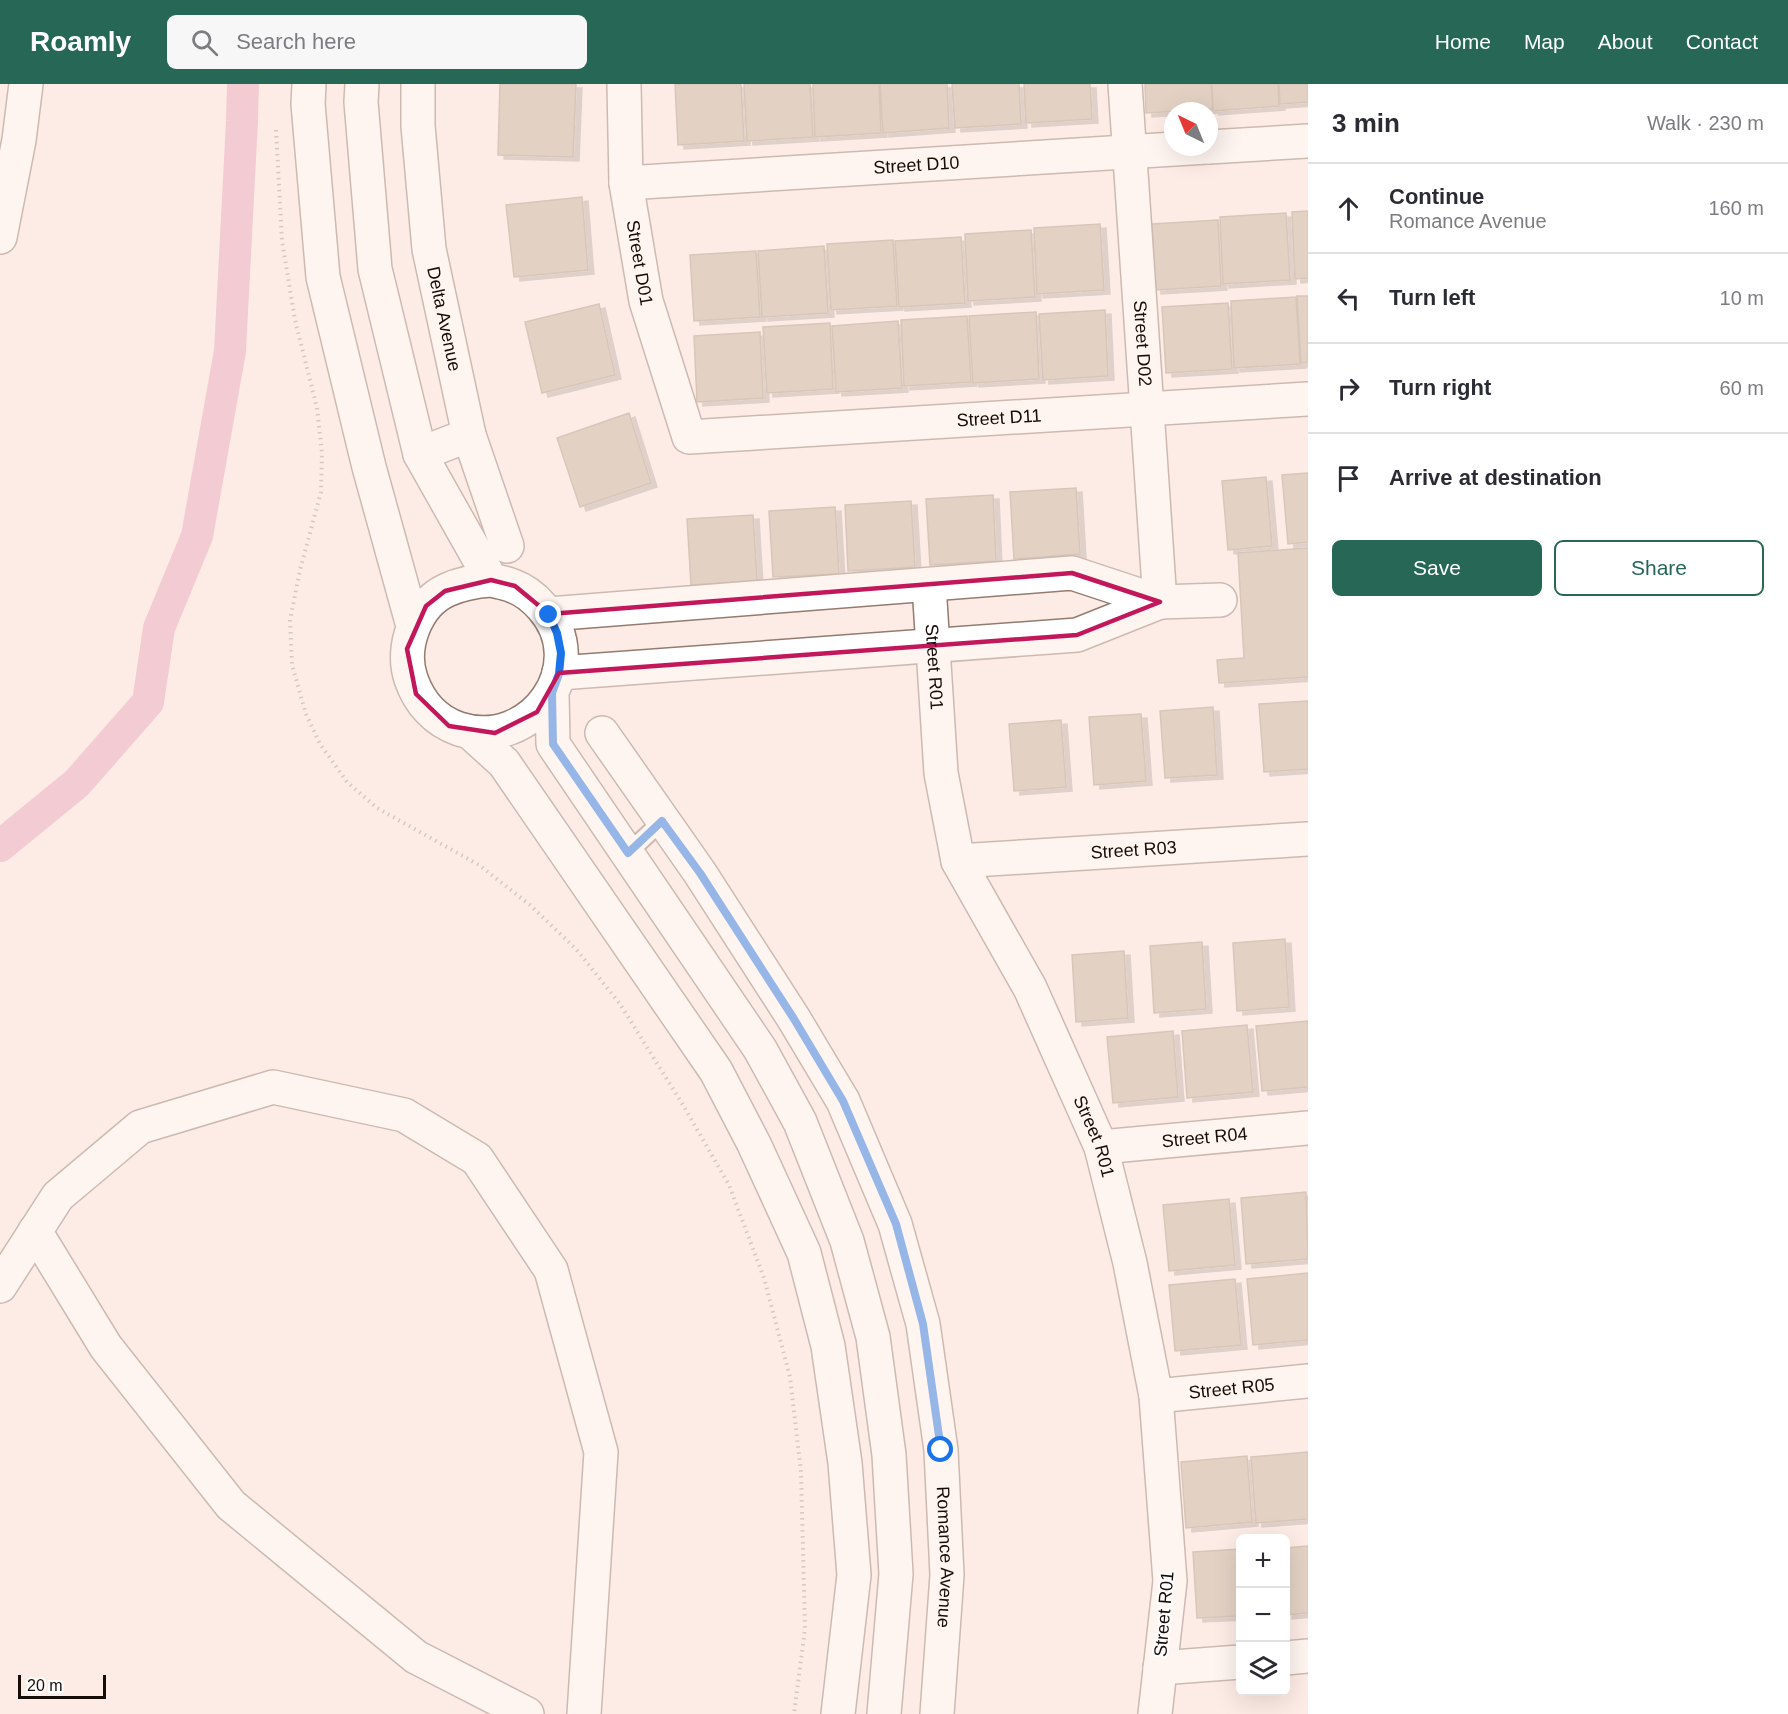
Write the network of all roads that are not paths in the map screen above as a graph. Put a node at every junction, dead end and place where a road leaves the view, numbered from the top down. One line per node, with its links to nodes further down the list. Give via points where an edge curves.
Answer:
1 (26, 84): 12 (street)
2 (309, 84): 24 (street, via 323,277)
3 (362, 84): 17 (street, via 375,269)
4 (418, 84): 15 (street, Delta Avenue, via 429,249)
5 (624, 84): 11 (street, Street D01)
6 (1125, 84): 10 (street, Street D02)
7 (1308, 141): 8 (street, Street D10)
8 (1218, 146)
9 (1164, 150): 10 (street, Street D10)
10 (1130, 152): 11 (street, Street D10); 14 (street, Street D02)
11 (626, 183): 16 (street, Street D01, via 646,301)
12 (0, 237)
13 (1308, 399): 14 (street, Street D11)
14 (1146, 409): 16 (street, Street D11); 22 (street, Street D02)
15 (469, 435): 17 (street); 18 (street, Delta Avenue)
16 (689, 437)
17 (420, 454): 19 (street)
18 (507, 546)
19 (491, 580): 23 (street, via 515,586); 24 (street, via 467,582 445,591 426,606)
20 (929, 585): 22 (street, via 1072,573); 23 (street); 25 (street, Street R01)
21 (1220, 600): 22 (street)
22 (1160, 602): 25 (street, via 1077,635)
23 (549, 615): 26 (street, via 561,653)
24 (413, 626): 27 (street, via 407,648 408,672 416,694 430,712 449,726)
25 (933, 646): 26 (street); 32 (street, Street R01, via 941,773)
26 (555, 683): 27 (street, via 537,712 518,726 495,733); 31 (street, via 553,744)
27 (471, 733): 45 (street, via 504,763 716,1071 804,1253 828,1346 845,1462 854,1575)
28 (602, 733): 29 (street, Romance Avenue)
29 (662, 821): 31 (lane); 47 (street, Romance Avenue, via 794,1019 843,1101 896,1224 923,1324 941,1450 947,1575)
30 (1308, 839): 32 (street, Street R03)
31 (628, 853): 46 (street, via 760,1049 800,1122 847,1241 873,1337 889,1455 896,1574)
32 (958, 861): 34 (street, Street R01, via 1030,988)
33 (1308, 1128): 34 (street, Street R04)
34 (1101, 1147): 38 (street, Street R01, via 1130,1263)
35 (35, 1232): 36 (street); 43 (street, via 106,1347 231,1505 416,1657); 44 (street, via 58,1196 140,1127 273,1087 404,1115 477,1160 550,1270 601,1452)
36 (0, 1286)
37 (1308, 1381): 38 (street, Street R05)
38 (1156, 1396): 42 (street, Street R01, via 1170,1581)
39 (1308, 1656): 40 (street)
40 (1290, 1658)
41 (1236, 1662): 42 (street)
42 (1160, 1668): 48 (street, Street R01)
43 (526, 1714)
44 (584, 1714)
45 (838, 1714)
46 (884, 1714)
47 (937, 1714)
48 (1155, 1714)

